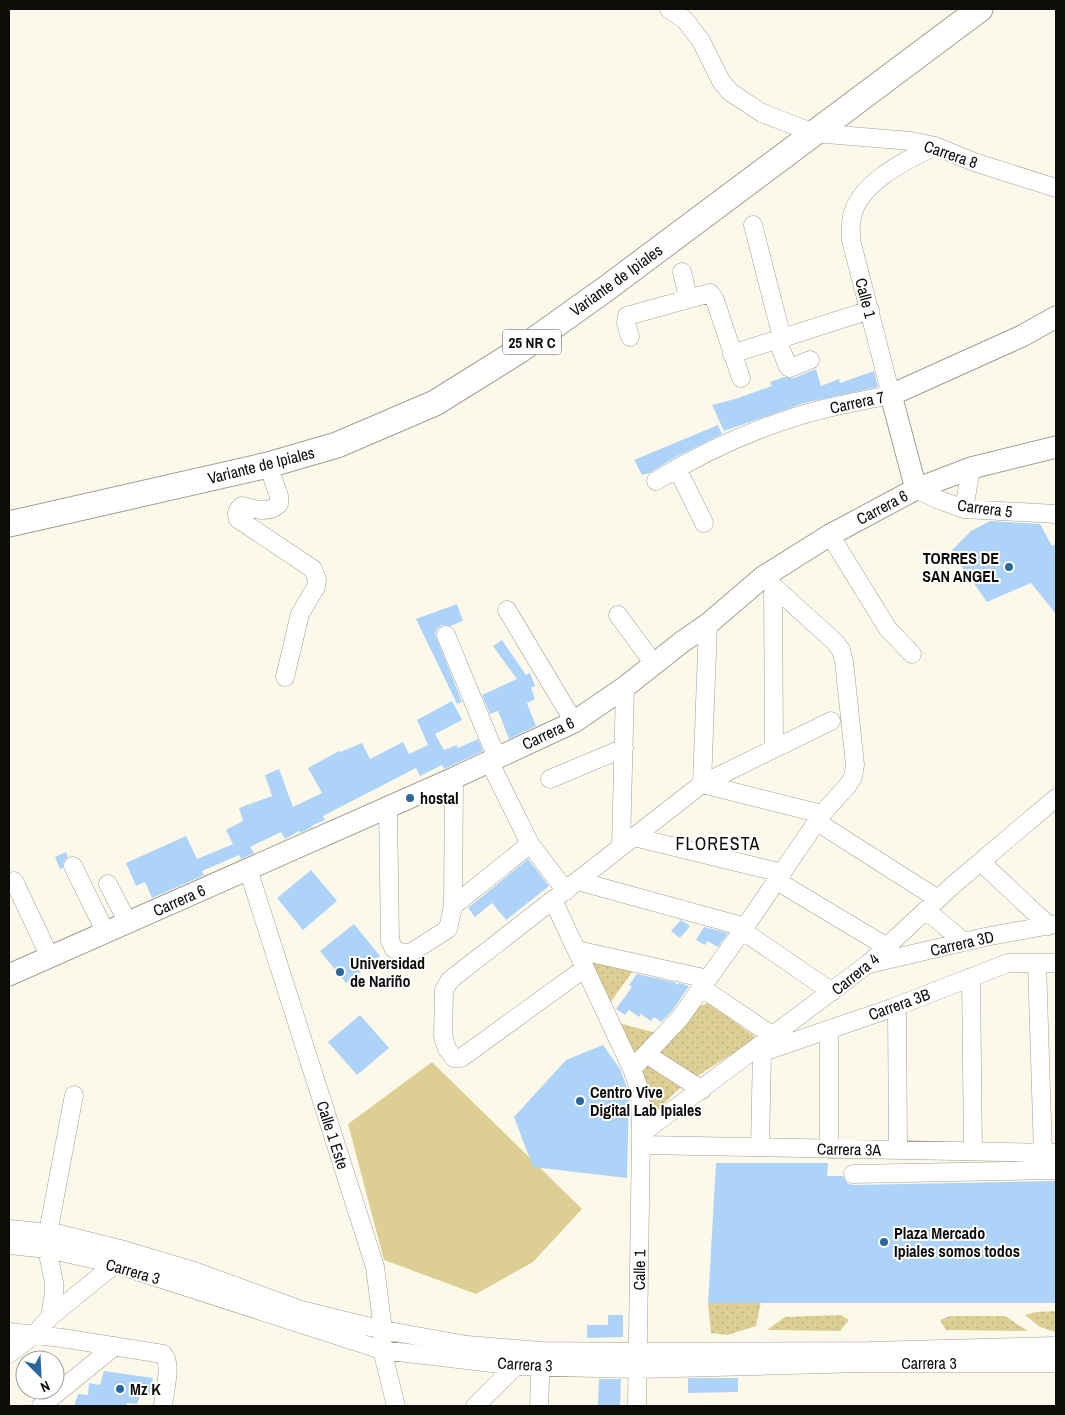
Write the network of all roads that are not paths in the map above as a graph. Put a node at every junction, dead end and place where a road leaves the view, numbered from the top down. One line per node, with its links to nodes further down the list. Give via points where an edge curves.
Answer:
1 (669, 9): 3 (street, Carrera 8, via 685,20 701,41 730,92 762,112)
2 (980, 9): 3 (highway, Variante de Ipiales / 25 NR C)
3 (814, 133): 4 (street, Carrera 8); 18 (highway, Variante de Ipiales / 25 NR C, via 607,288 520,350 435,404 337,445)
4 (935, 146): 5 (street, Carrera 8); 9 (street, Calle 1, via 890,169 862,195 852,216 851,240)
5 (1056, 188)
6 (753, 225): 12 (street)
7 (682, 272): 8 (street)
8 (688, 298): 11 (street, via 627,316); 13 (street, via 712,295)
9 (870, 310): 12 (street); 16 (street, Calle 1)
10 (1056, 317): 16 (main road, Carrera 7, via 1022,336)
11 (630, 337)
12 (779, 339): 13 (street); 14 (street, via 788,367)
13 (732, 354): 15 (street)
14 (810, 360)
15 (741, 378)
16 (891, 395): 19 (street, Carrera 7, via 781,421 728,442); 22 (main road, Calle 1)
17 (1056, 447): 20 (main road, Carrera 6)
18 (268, 465): 26 (highway, Variante de Ipiales / 25 NR C); 35 (street, via 279,504 271,510 242,506 237,512 238,520 313,569 317,580 300,614)
19 (677, 468): 21 (street, Carrera 7); 25 (street)
20 (971, 468): 22 (main road, Carrera 6); 23 (street)
21 (656, 481)
22 (916, 489): 23 (street, Carrera 5); 27 (main road, Carrera 6)
23 (964, 509): 24 (street, Carrera 5)
24 (1056, 514)
25 (704, 523)
26 (9, 524)
27 (830, 535): 28 (main road, Carrera 6); 33 (street, via 888,629)
28 (768, 581): 31 (main road, Carrera 6); 40 (street); 47 (street, via 835,642 844,661 855,765 848,785)
29 (507, 610): 38 (street)
30 (618, 615): 34 (street)
31 (708, 624): 34 (main road, Carrera 6); 44 (street)
32 (446, 636): 41 (street, Calle 1, via 491,744)
33 (912, 654)
34 (654, 664): 36 (main road, Carrera 6)
35 (285, 677)
36 (625, 687): 38 (main road, Carrera 6); 39 (street)
37 (831, 721): 40 (street)
38 (574, 722): 41 (main road, Carrera 6)
39 (624, 748): 43 (street); 48 (street)
40 (774, 748): 44 (street)
41 (493, 759): 42 (main road, Carrera 6); 49 (street, Calle 1)
42 (454, 778): 46 (main road, Carrera 6); 58 (street)
43 (550, 779)
44 (702, 784): 47 (street); 48 (street)
45 (1056, 798): 50 (street, Carrera 4)
46 (388, 808): 52 (main road, Carrera 6); 58 (street, via 390,941 394,950 410,953 448,929)
47 (819, 818): 53 (street); 57 (street)
48 (628, 842): 53 (street); 56 (street)
49 (530, 844): 56 (street, Calle 1); 58 (street)
50 (981, 862): 57 (street, Carrera 4); 60 (street)
51 (73, 866): 62 (street)
52 (248, 869): 59 (main road, Carrera 6); 97 (street, Calle 1 Este, via 375,1267)
53 (779, 877): 61 (street); 64 (street)
54 (14, 881): 66 (street)
55 (108, 884): 59 (street)
56 (566, 891): 61 (street); 65 (street, Calle 1); 70 (street, via 450,980 444,990 443,1036 447,1049 454,1058 460,1058)
57 (932, 905): 63 (street); 64 (street, Carrera 4)
58 (453, 906)
59 (128, 923): 62 (main road, Carrera 6)
60 (1053, 925): 63 (street, Carrera 3D)
61 (744, 929): 73 (street); 74 (street)
62 (106, 932): 66 (main road, Carrera 6)
63 (964, 942): 69 (street, Carrera 3D)
64 (887, 948): 69 (street, Carrera 4)
65 (577, 950): 70 (street, Calle 1); 73 (street)
66 (50, 957): 71 (main road, Carrera 6)
67 (1037, 962): 68 (street, Carrera 3B); 72 (street, Carrera 3B, via 1008,963); 89 (street)
68 (1056, 963)
69 (868, 964): 74 (street, Carrera 4)
70 (585, 968): 81 (street, Calle 1)
71 (9, 975)
72 (971, 977): 75 (street, Carrera 3B); 88 (street)
73 (705, 983): 77 (street); 79 (street, via 680,1018)
74 (832, 992): 77 (street, Carrera 4)
75 (897, 1006): 76 (street, Carrera 3B); 87 (street)
76 (829, 1029): 78 (street, Carrera 3B); 86 (street)
77 (773, 1036): 80 (street, Carrera 4)
78 (762, 1052): 80 (street, Carrera 3B); 85 (street)
79 (646, 1054): 81 (street); 82 (street)
80 (744, 1058): 82 (street, Carrera 4)
81 (632, 1069): 84 (street, Calle 1, via 640,1091)
82 (702, 1090): 84 (street, Carrera 4)
83 (74, 1095): 93 (street)
84 (641, 1140): 85 (street, Carrera 3A); 105 (street, Calle 1)
85 (760, 1147): 86 (street, Carrera 3A)
86 (829, 1148): 87 (street, Carrera 3A)
87 (898, 1150): 88 (street, Carrera 3A)
88 (973, 1151): 89 (street, Carrera 3A)
89 (1050, 1153)
90 (1056, 1170): 91 (street)
91 (852, 1174)
92 (9, 1228): 93 (street, Carrera 3)
93 (48, 1241): 94 (street, Carrera 3); 95 (street, Carrera 3, via 60,1234); 96 (street, via 54,1282)
94 (9, 1245)
95 (120, 1257): 96 (street); 97 (street, Carrera 3, via 191,1270 301,1310); 102 (street, Carrera 3)
96 (50, 1317): 99 (street)
97 (383, 1330): 102 (street, Calle 1 Este); 104 (street, Carrera 3)
98 (9, 1332): 99 (street)
99 (35, 1334): 100 (street); 103 (street)
100 (115, 1346): 108 (street, via 163,1354 168,1358); 109 (street)
101 (1056, 1346): 105 (street, Carrera 3)
102 (382, 1350): 107 (street, Carrera 3); 110 (street, Calle 1 Este)
103 (9, 1354)
104 (541, 1358): 105 (street, Carrera 3); 107 (street, Carrera 3); 112 (street)
105 (637, 1361): 106 (street, Carrera 3); 113 (street, Calle 1)
106 (1056, 1363)
107 (516, 1366): 111 (street)
108 (160, 1402)
109 (40, 1406)
110 (396, 1406)
111 (475, 1406)
112 (539, 1406)
113 (637, 1406)

